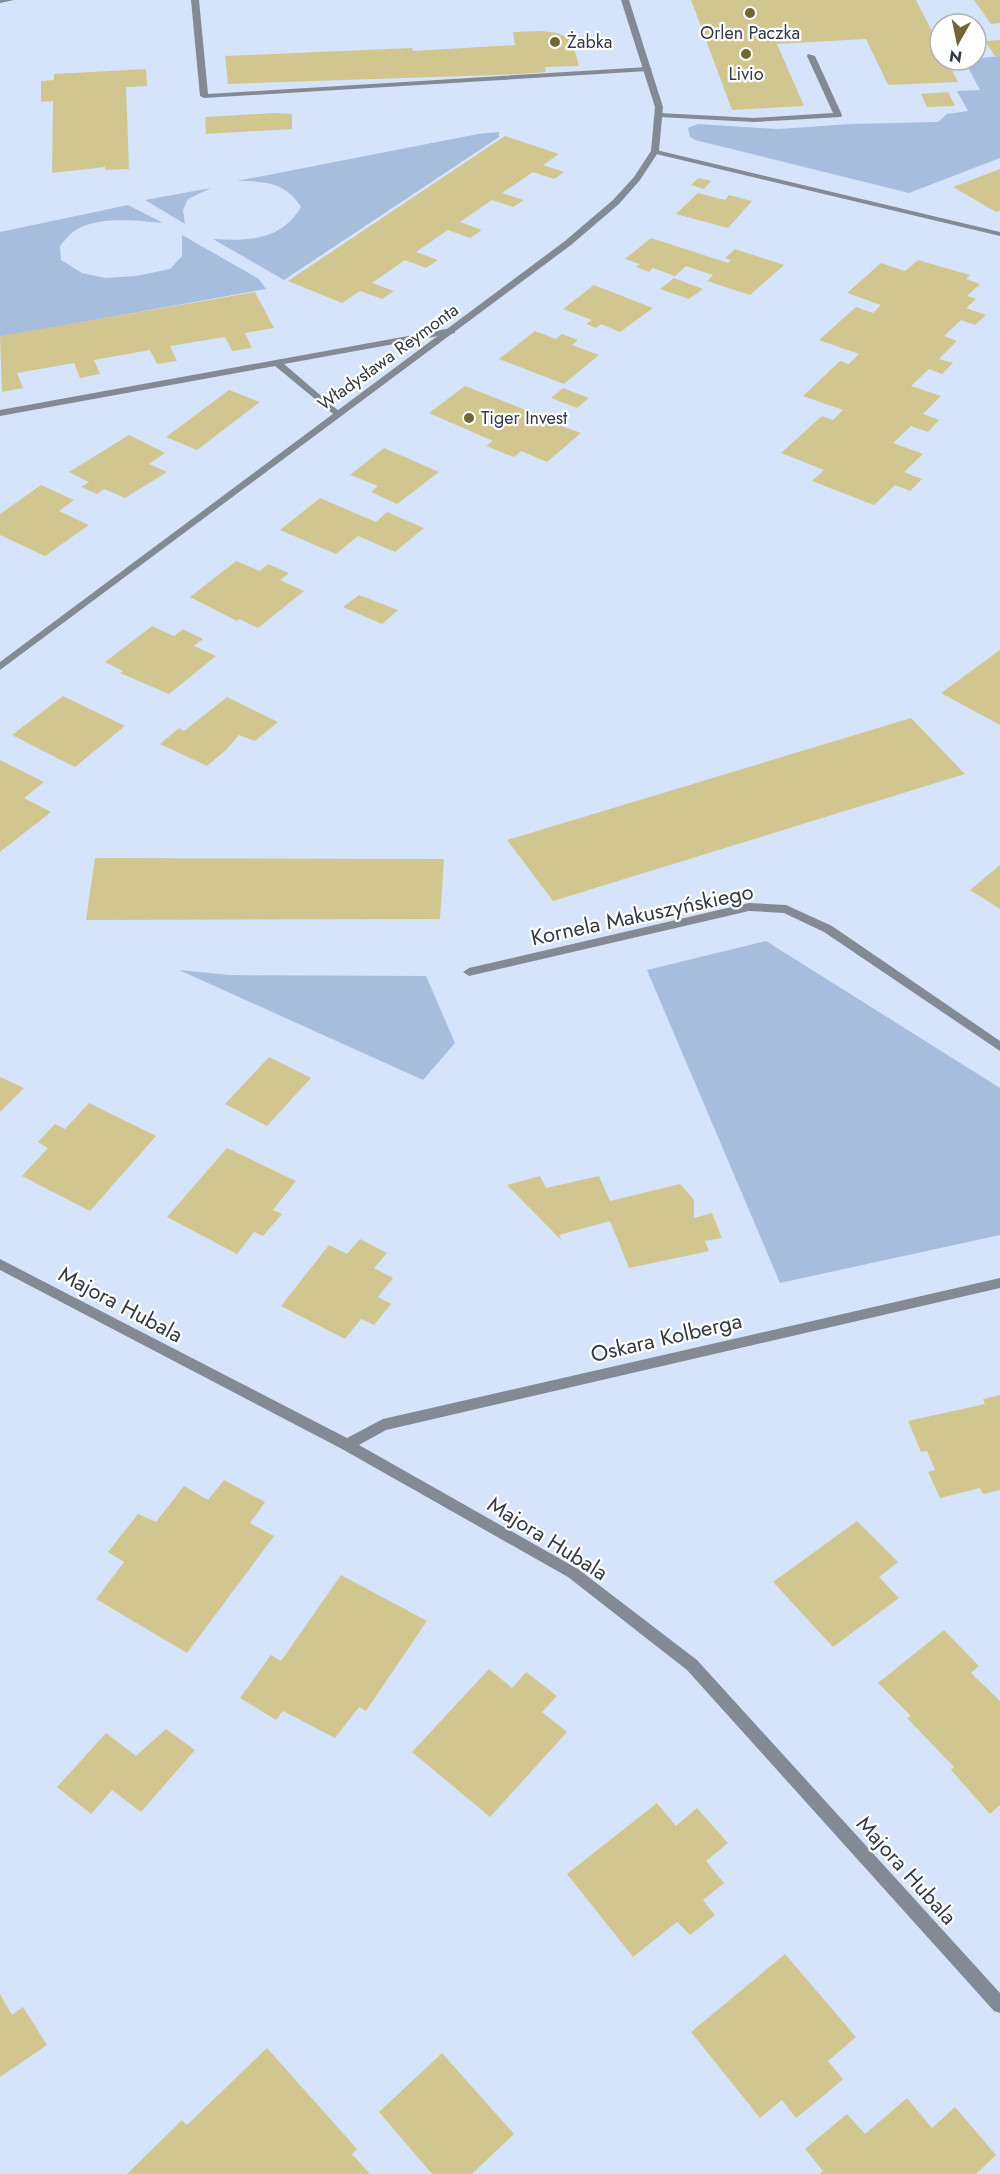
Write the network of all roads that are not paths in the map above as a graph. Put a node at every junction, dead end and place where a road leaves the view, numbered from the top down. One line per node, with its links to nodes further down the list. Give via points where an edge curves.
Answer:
1 (0, 0): 2 (street)
2 (10, 0)
3 (195, 0): 6 (street, via 204,96)
4 (625, 0): 6 (street, Władysława Reymonta)
5 (811, 56): 7 (street, via 838,115 754,120)
6 (648, 69): 7 (street, Władysława Reymonta)
7 (659, 115): 8 (street, Władysława Reymonta)
8 (655, 150): 9 (street); 10 (street, Władysława Reymonta, via 616,202)
9 (1000, 234)
10 (452, 331): 11 (street); 13 (street, Władysława Reymonta)
11 (276, 363): 12 (street); 13 (street)
12 (0, 413)
13 (337, 414): 14 (street, Władysława Reymonta)
14 (0, 667)
15 (469, 972): 16 (street, Kornela Makuszyńskiego, via 749,907 786,909 828,929)
16 (1000, 1047)
17 (0, 1264): 19 (street, Majora Hubala)
18 (1000, 1282): 19 (street, Oskara Kolberga, via 383,1425)
19 (347, 1445): 20 (street, Majora Hubala, via 573,1573 692,1665)
20 (1000, 2005)

